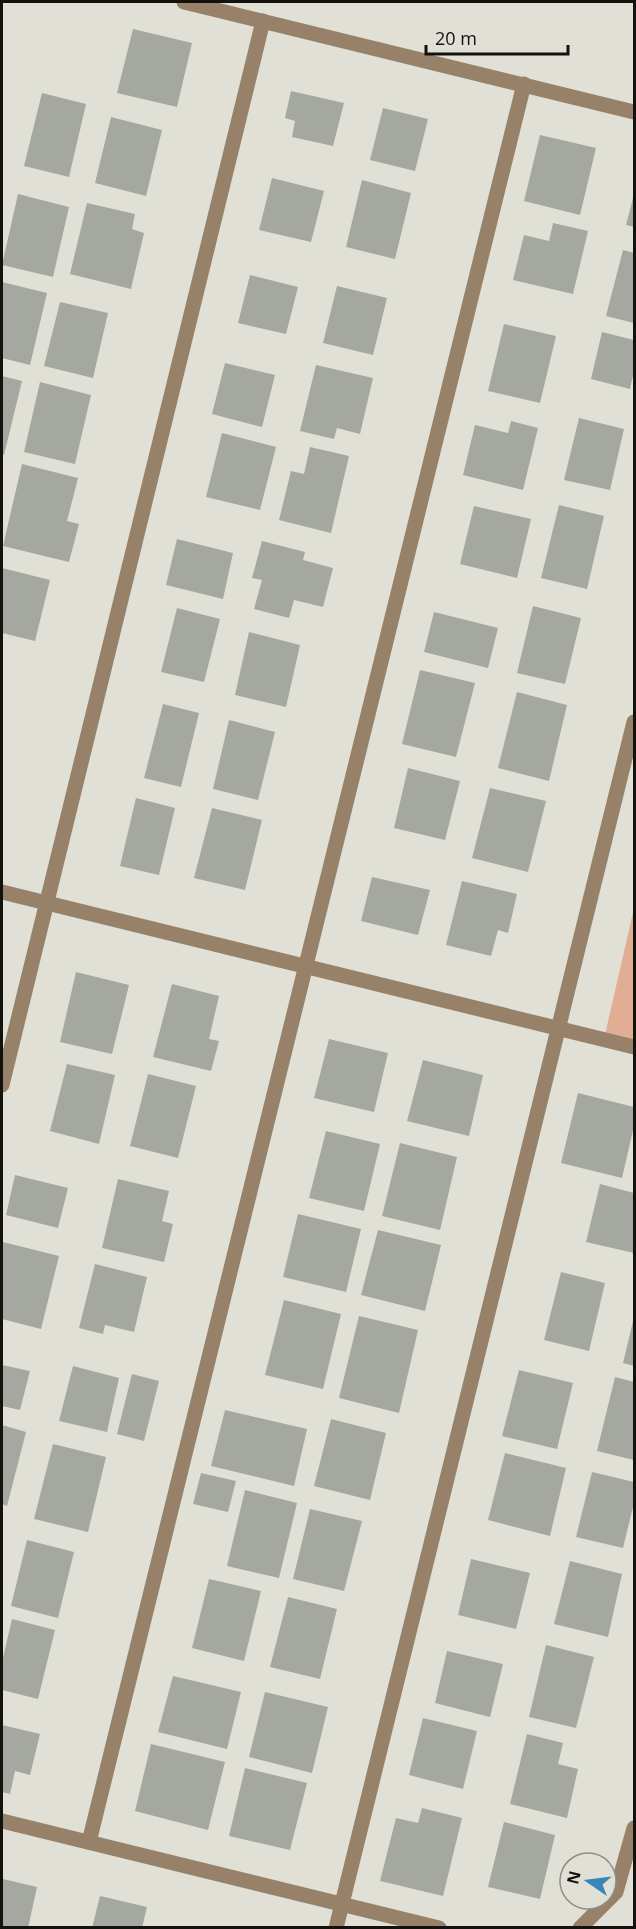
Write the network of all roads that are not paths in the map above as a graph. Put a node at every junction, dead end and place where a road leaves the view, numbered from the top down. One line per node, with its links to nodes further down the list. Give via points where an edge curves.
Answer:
1 (184, 2): 2 (street)
2 (263, 21): 3 (street); 7 (street)
3 (524, 84): 4 (street); 8 (street)
4 (634, 112)
5 (634, 722): 9 (street)
6 (2, 892): 7 (street)
7 (46, 903): 8 (street); 11 (street)
8 (305, 967): 9 (street); 14 (street)
9 (558, 1028): 10 (street); 15 (street)
10 (634, 1047)
11 (2, 1085)
12 (2, 1821): 14 (street)
13 (634, 1828): 18 (street, via 616,1892)
14 (88, 1842): 15 (street)
15 (341, 1904): 16 (street); 17 (street)
16 (336, 1928)
17 (439, 1928)
18 (580, 1928)

